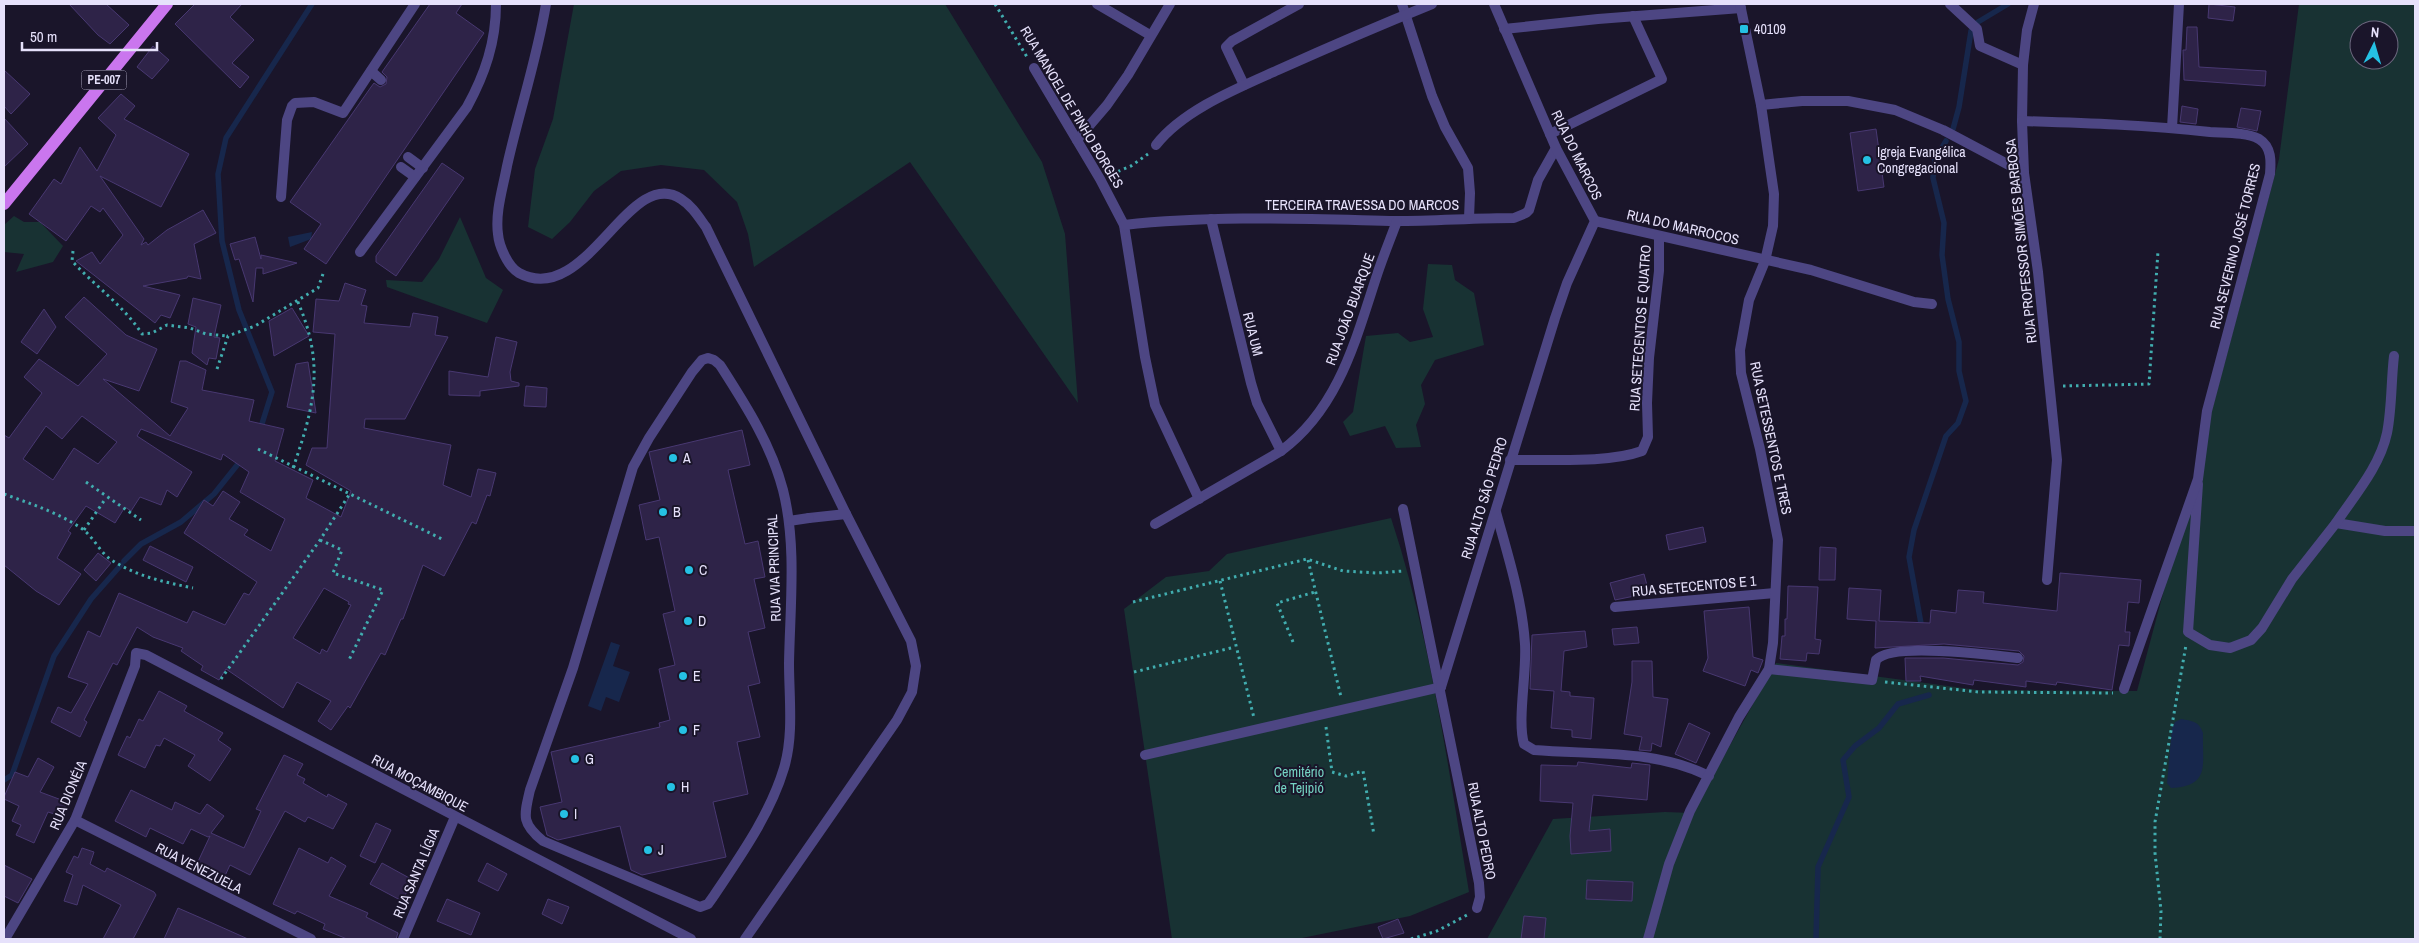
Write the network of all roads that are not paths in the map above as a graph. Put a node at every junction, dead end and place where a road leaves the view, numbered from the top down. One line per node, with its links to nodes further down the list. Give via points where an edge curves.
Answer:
1 (167, 4): 37 (main road, PE-007)
2 (415, 4): 21 (street)
3 (496, 4): 33 (street, via 490,56 480,83 467,107)
4 (546, 4): 55 (street, via 540,41 518,118 499,206 498,234 505,256 518,272 536,278 560,275 580,263 628,212 646,198 663,193 679,197 706,227)
5 (1097, 4): 18 (street)
6 (1170, 4): 18 (street)
7 (1298, 4): 23 (street, via 1226,47)
8 (1402, 4): 15 (street)
9 (1432, 4): 15 (street)
10 (1494, 4): 17 (street, RUA DO MARCOS)
11 (1950, 4): 19 (street, via 1977,29 1980,46)
12 (2034, 4): 19 (street, RUA PROFESSOR SIMÕES BARBOSA)
13 (2179, 4): 26 (street)
14 (1740, 6): 16 (street); 24 (street, RUA SETESSENTOS E TRES)
15 (1406, 14): 23 (street); 38 (street, via 1432,96 1468,168)
16 (1633, 16): 17 (street); 27 (street, via 1662,79)
17 (1504, 29): 27 (street, RUA DO MARCOS)
18 (1150, 35): 28 (street, via 1128,75)
19 (2023, 65): 25 (street, RUA PROFESSOR SIMÕES BARBOSA)
20 (1034, 68): 28 (street, RUA MANOEL DE PINHO BORGES)
21 (371, 71): 22 (street); 36 (street, via 343,113 314,102 292,106 287,120)
22 (381, 80)
23 (1244, 85): 29 (street, via 1172,126)
24 (1761, 104): 34 (street, via 1848,101 1895,110 1943,130); 45 (street, RUA SETESSENTOS E TRES, via 1774,194 1773,226)
25 (2022, 121): 26 (street, RUA SEVERINO JOSÉ TORRES); 34 (street, RUA PROFESSOR SIMÕES BARBOSA)
26 (2172, 128): 51 (street, RUA SEVERINO JOSÉ TORRES, via 2260,139 2268,148 2271,159 2270,174 2207,411)
27 (1550, 134): 30 (street, RUA DO MARCOS)
28 (1077, 140): 42 (street, RUA MANOEL DE PINHO BORGES)
29 (1156, 145)
30 (1556, 148): 38 (street, TERCEIRA TRAVESSA DO MARCOS, via 1538,180 1532,204 1526,213 1514,218); 41 (street, RUA DO MARCOS)
31 (408, 157): 33 (street)
32 (401, 167): 35 (street)
33 (422, 168): 35 (street)
34 (2024, 174): 60 (street, RUA PROFESSOR SIMÕES BARBOSA, via 2038,272 2057,460)
35 (416, 177): 44 (street)
36 (281, 197)
37 (4, 204)
38 (1470, 218): 40 (street, TERCEIRA TRAVESSA DO MARCOS)
39 (1210, 219): 40 (street, TERCEIRA TRAVESSA DO MARCOS); 42 (street, TERCEIRA TRAVESSA DO MARCOS); 49 (street, RUA UM, via 1255,396)
40 (1396, 221): 49 (street, RUA JOÃO BUARQUE, via 1361,327 1327,404)
41 (1595, 222): 43 (street, RUA DO MARROCOS); 47 (street, RUA DO MARCOS)
42 (1124, 225): 52 (street, RUA MANOEL DE PINHO BORGES, via 1155,405)
43 (1659, 236): 45 (street, RUA DO MARROCOS); 50 (street, RUA SETECENTOS E QUATRO, via 1659,271 1648,367 1648,437 1642,451 1580,459)
44 (360, 252)
45 (1765, 261): 46 (street, RUA DO MARROCOS, via 1811,270 1914,302); 61 (street, RUA SETESSENTOS E TRES, via 1749,300 1740,350 1741,373 1778,540)
46 (1932, 304)
47 (1555, 318): 50 (street, RUA ALTO SÃO PEDRO)
48 (2394, 356): 57 (street, via 2387,432 2381,453)
49 (1281, 451): 52 (street, RUA JOÃO BUARQUE)
50 (1510, 460): 54 (street, RUA ALTO SÃO PEDRO)
51 (2198, 479): 57 (street, via 2188,632 2210,645 2230,648 2251,640 2292,579); 67 (street)
52 (1199, 499): 58 (street, RUA JOÃO BUARQUE)
53 (1403, 509): 66 (street)
54 (1496, 511): 66 (street, RUA ALTO SÃO PEDRO); 69 (street, via 1522,620 1524,744 1534,750 1645,756 1671,761)
55 (846, 514): 56 (street); 77 (street, via 911,641 916,666 912,692 897,720)
56 (788, 521): 56 (street, RUA VIA PRINCIPAL, via 783,490 748,409 720,365 714,360 702,360 633,467 597,593 524,814 526,824 543,841 690,904 704,907 713,898 744,850 784,768 789,732 791,569)
57 (2336, 523): 59 (street, via 2385,531)
58 (1155, 524)
59 (2415, 531)
60 (2047, 580)
61 (1775, 593): 62 (street, RUA SETECENTOS E 1); 65 (street, RUA SETESSENTOS E TRES)
62 (1615, 607)
63 (136, 653): 70 (street, RUA MOÇAMBIQUE, via 146,655); 71 (street, RUA DIONÉIA, via 135,666)
64 (2018, 658): 65 (street, via 1952,651 1888,652 1876,660 1872,680)
65 (1769, 670): 69 (street)
66 (1441, 687): 68 (street); 72 (street, RUA ALTO PEDRO, via 1479,884)
67 (2124, 688)
68 (1146, 754)
69 (1709, 776): 78 (street, via 1690,811 1669,864)
70 (455, 817): 75 (street, RUA SANTA LÍGIA); 76 (street, RUA MOÇAMBIQUE)
71 (75, 820): 73 (street, RUA DIONÉIA); 74 (street, RUA VENEZUELA)
72 (1477, 908)
73 (5, 939)
74 (311, 939)
75 (403, 939)
76 (691, 939)
77 (745, 939)
78 (1648, 939)

